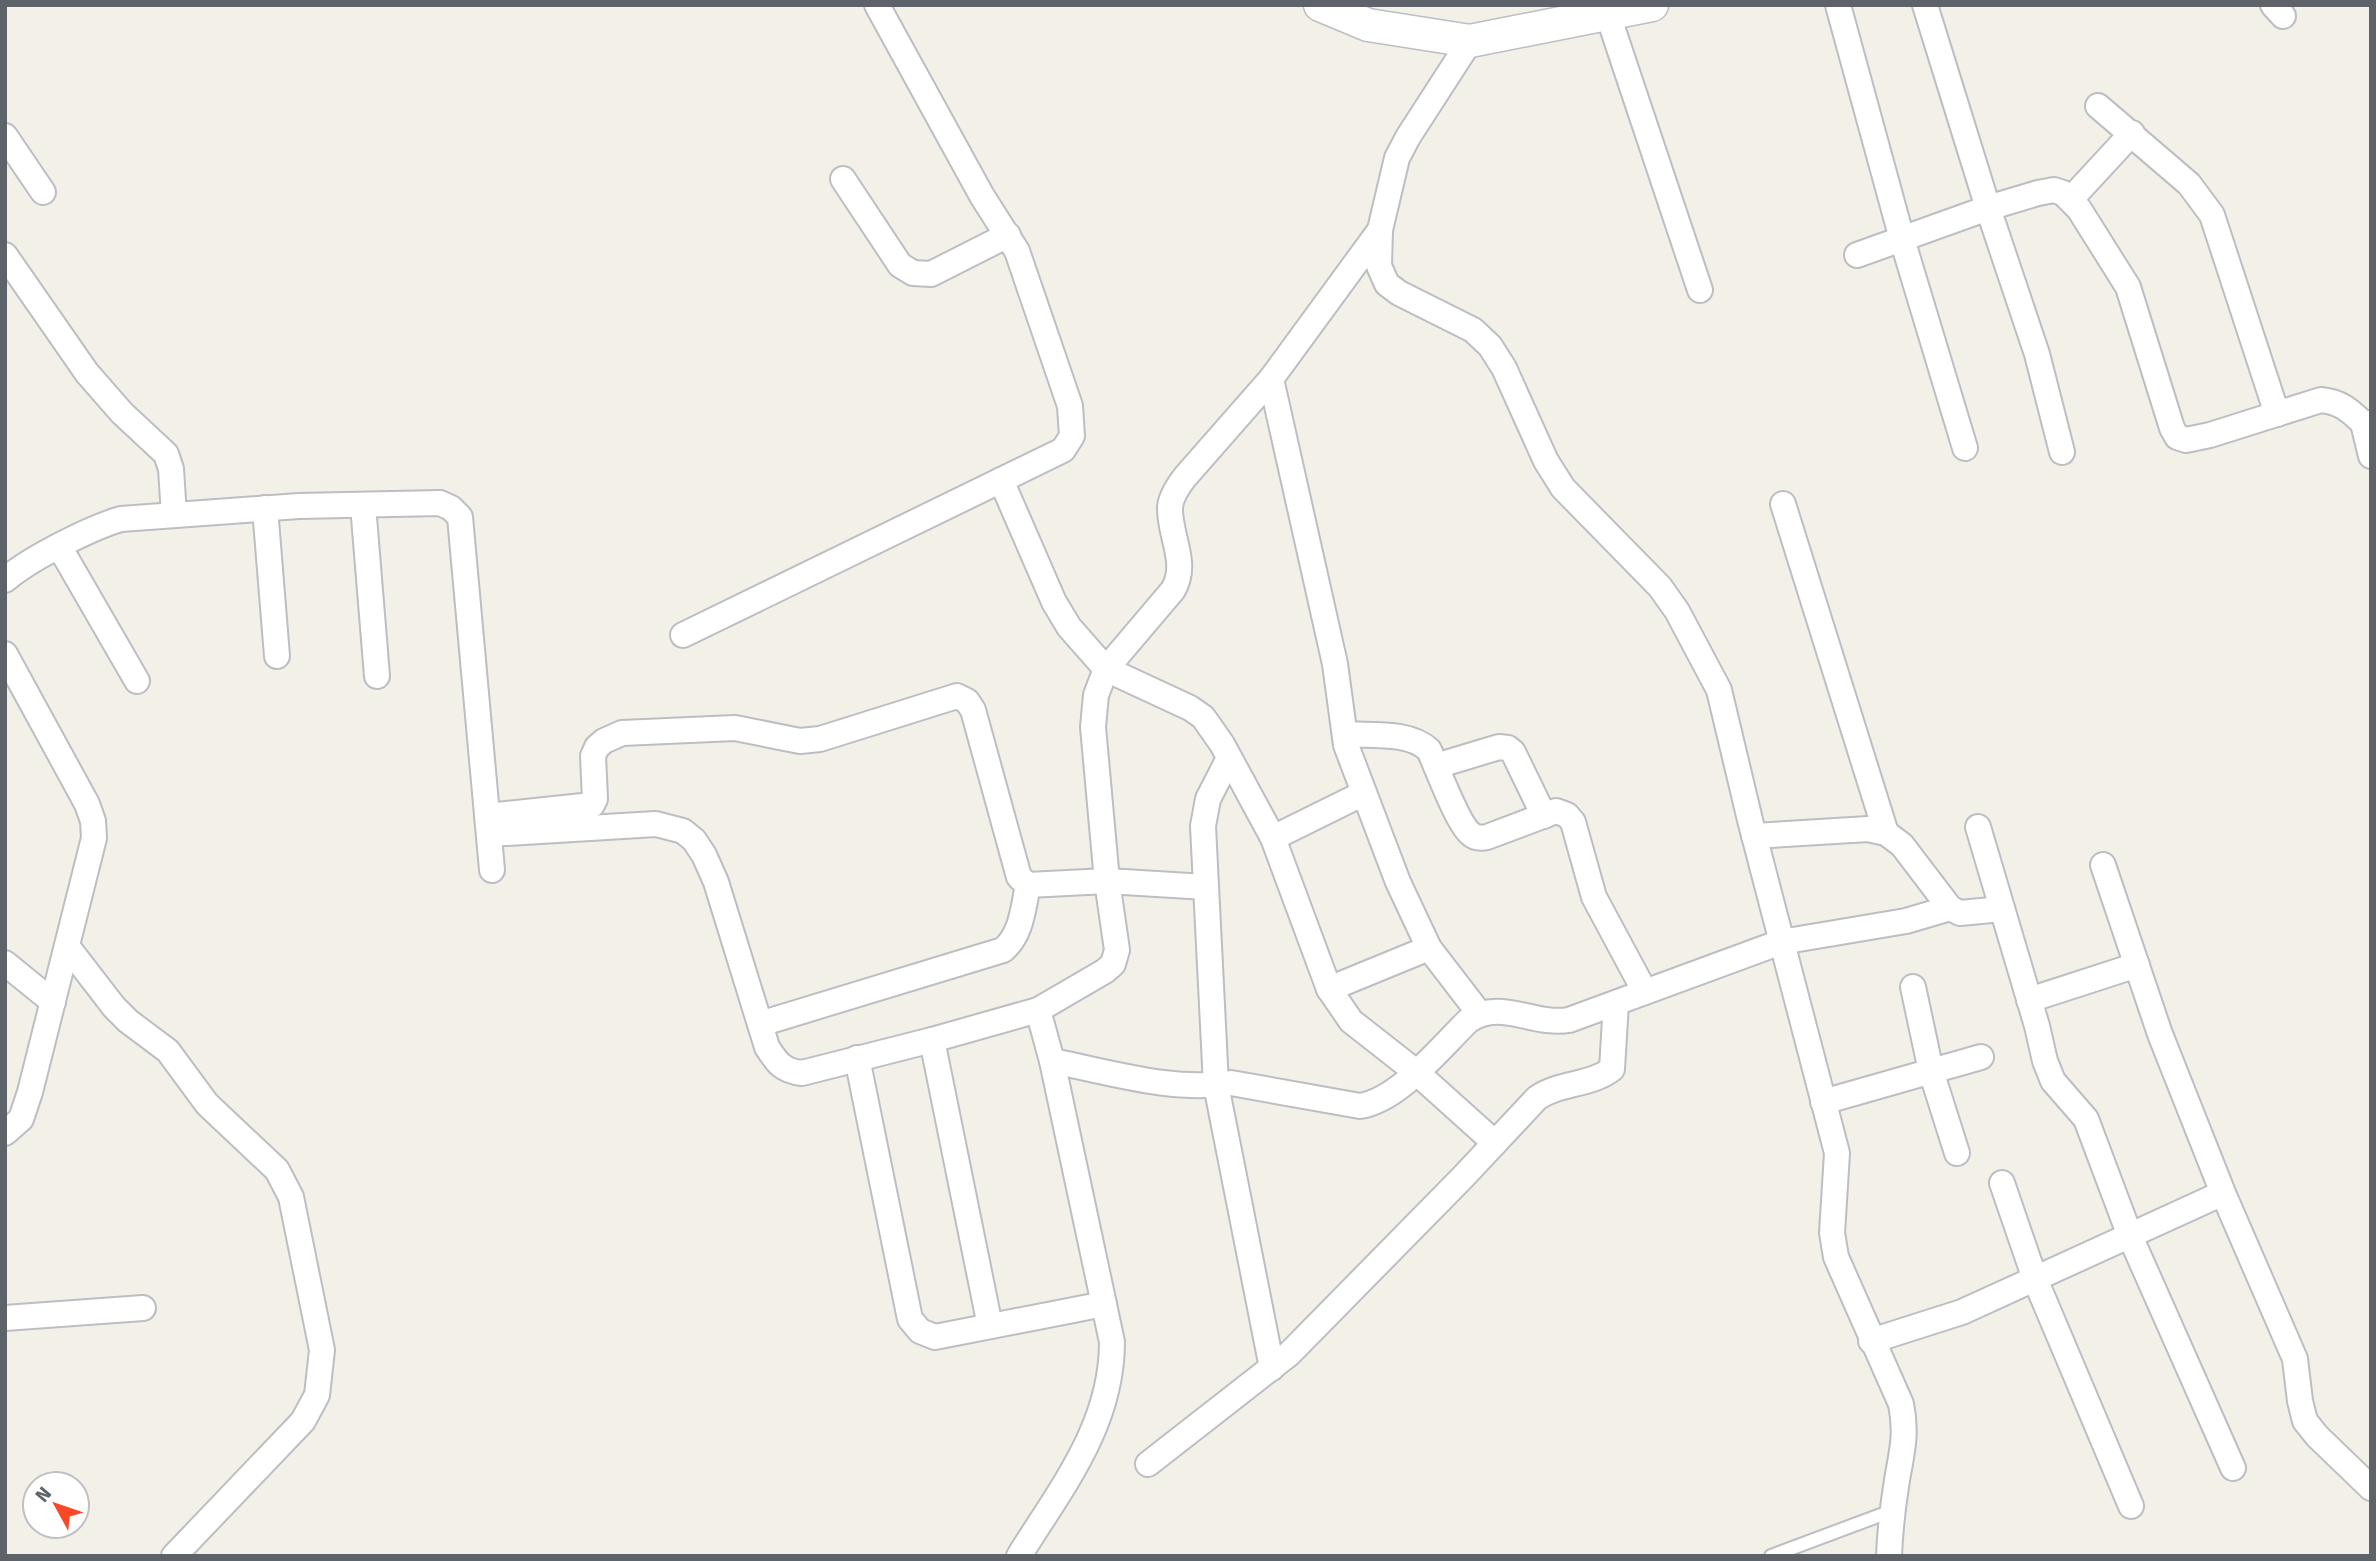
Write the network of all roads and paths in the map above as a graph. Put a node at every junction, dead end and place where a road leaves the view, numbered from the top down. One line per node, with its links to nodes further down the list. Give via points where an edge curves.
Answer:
1 (877, 5): 16 (street)
2 (1652, 5): 6 (street)
3 (1838, 5): 17 (street)
4 (1925, 5): 14 (street)
5 (1325, 6): 7 (street, via 1368,25)
6 (1608, 15): 7 (street); 20 (street)
7 (1470, 41): 15 (street, via 1397,159)
8 (2098, 106): 9 (street)
9 (2132, 133): 13 (street); 22 (street, via 2189,184 2212,215)
10 (5, 136): 12 (street)
11 (843, 179): 16 (street, via 900,265 914,274 931,274)
12 (43, 192)
13 (2071, 199): 14 (street, via 2054,190); 22 (street, via 2128,287 2177,437 2186,440 2210,435)
14 (1988, 208): 17 (street); 25 (street, via 2037,354)
15 (1380, 230): 21 (street); 48 (street, via 1379,266 1387,284 1473,330 1490,346 1563,488 1660,587 1677,611 1718,691)
16 (1008, 235): 27 (street, via 1070,406 1072,436 1063,450)
17 (1902, 239): 19 (street); 24 (street)
18 (5, 255): 31 (street, via 87,373 166,454 172,469)
19 (1857, 255)
20 (1700, 290)
21 (1271, 379): 37 (street, via 1174,492 1170,507 1179,580); 40 (street, via 1335,664)
22 (2277, 414): 23 (street, via 2321,400 2346,407)
23 (2367, 423): 26 (street)
24 (1965, 448)
25 (2062, 452)
26 (2371, 456)
27 (1001, 481): 34 (street); 37 (street, via 1054,602)
28 (1783, 504): 47 (street)
29 (363, 505): 30 (street); 38 (street); 45 (street, via 440,503 460,517)
30 (265, 508): 31 (street); 36 (street)
31 (174, 515): 32 (street, via 121,519)
32 (59, 546): 33 (street); 39 (street)
33 (5, 580)
34 (683, 635)
35 (5, 654): 58 (street, via 93,821 94,838)
36 (277, 656)
37 (1106, 669): 41 (street, via 1203,717); 52 (street, via 1096,695 1093,727)
38 (377, 676)
39 (137, 681)
40 (1345, 734): 42 (street, via 1422,743); 43 (street)
41 (1229, 758): 49 (street); 54 (street, via 1204,812)
42 (1436, 766): 44 (street, via 1508,748); 44 (street, via 1470,834 1487,838)
43 (1364, 793): 49 (street); 59 (street)
44 (1544, 816): 64 (street, via 1556,811 1573,822 1594,897)
45 (488, 825): 51 (street); 53 (street, via 592,805 593,756 604,741 622,733 735,728 800,741 820,739 957,696 973,710 1020,877); 70 (street, via 656,824 683,831 704,855 716,882)
46 (1978, 827): 56 (street)
47 (1886, 833): 48 (street, via 1868,829); 55 (street, via 1902,845)
48 (1754, 836): 57 (street)
49 (1273, 838): 63 (street)
50 (2104, 865): 61 (street)
51 (492, 870)
52 (1107, 881): 53 (street); 54 (street); 68 (street, via 1117,950 1113,964)
53 (1028, 885): 70 (street, via 1018,929 1003,950)
54 (1206, 887): 77 (street)
55 (1950, 908): 56 (street, via 1960,913); 57 (street, via 1906,921)
56 (2002, 909): 65 (street)
57 (1781, 942): 64 (street); 78 (street)
58 (67, 946): 66 (street); 97 (street, via 114,1007 168,1051 206,1104 277,1170 291,1197 322,1350 317,1395 303,1421)
59 (1429, 948): 63 (street); 69 (street)
60 (5, 963): 66 (street)
61 (2137, 965): 65 (street); 83 (street)
62 (1913, 988): 75 (street)
63 (1329, 989): 76 (street, via 1351,1021)
64 (1645, 992): 67 (street)
65 (2029, 1000): 84 (street, via 2053,1081 2086,1119)
66 (53, 1002): 79 (street, via 21,1119)
67 (1616, 1003): 69 (street, via 1557,1022 1491,1010); 80 (street, via 1612,1069 1601,1077 1548,1090)
68 (1038, 1010): 71 (street); 74 (street)
69 (1479, 1013): 76 (street)
70 (760, 1024): 72 (street, via 767,1047 789,1072 802,1073)
71 (932, 1040): 72 (street); 89 (street)
72 (857, 1058): 89 (street, via 910,1320 920,1331 935,1336)
73 (1981, 1058): 75 (street)
74 (1052, 1061): 77 (street, via 1170,1084); 86 (street)
75 (1931, 1071): 78 (street); 81 (street)
76 (1416, 1072): 77 (street, via 1395,1092 1360,1106 1240,1084); 80 (street)
77 (1216, 1085): 91 (street)
78 (1823, 1102): 90 (street, via 1837,1153 1832,1233 1836,1257)
79 (5, 1133)
80 (1495, 1143): 91 (street)
81 (1957, 1153)
82 (2002, 1183): 85 (street)
83 (2223, 1193): 84 (street); 94 (street, via 2295,1359 2305,1421)
84 (2130, 1236): 85 (street); 93 (street)
85 (2035, 1279): 90 (street, via 1962,1312); 95 (street)
86 (1104, 1304): 89 (street); 98 (street, via 1112,1370 1090,1440)
87 (143, 1308): 88 (street)
88 (5, 1318)
89 (990, 1326)
90 (1871, 1341): 96 (street, via 1905,1423)
91 (1272, 1368): 92 (street)
92 (1148, 1464)
93 (2233, 1468)
94 (2371, 1488)
95 (2131, 1506)
96 (1894, 1510): 99 (lane); 100 (street)
97 (174, 1556)
98 (1019, 1556)
99 (1771, 1556)
100 (1889, 1556)

